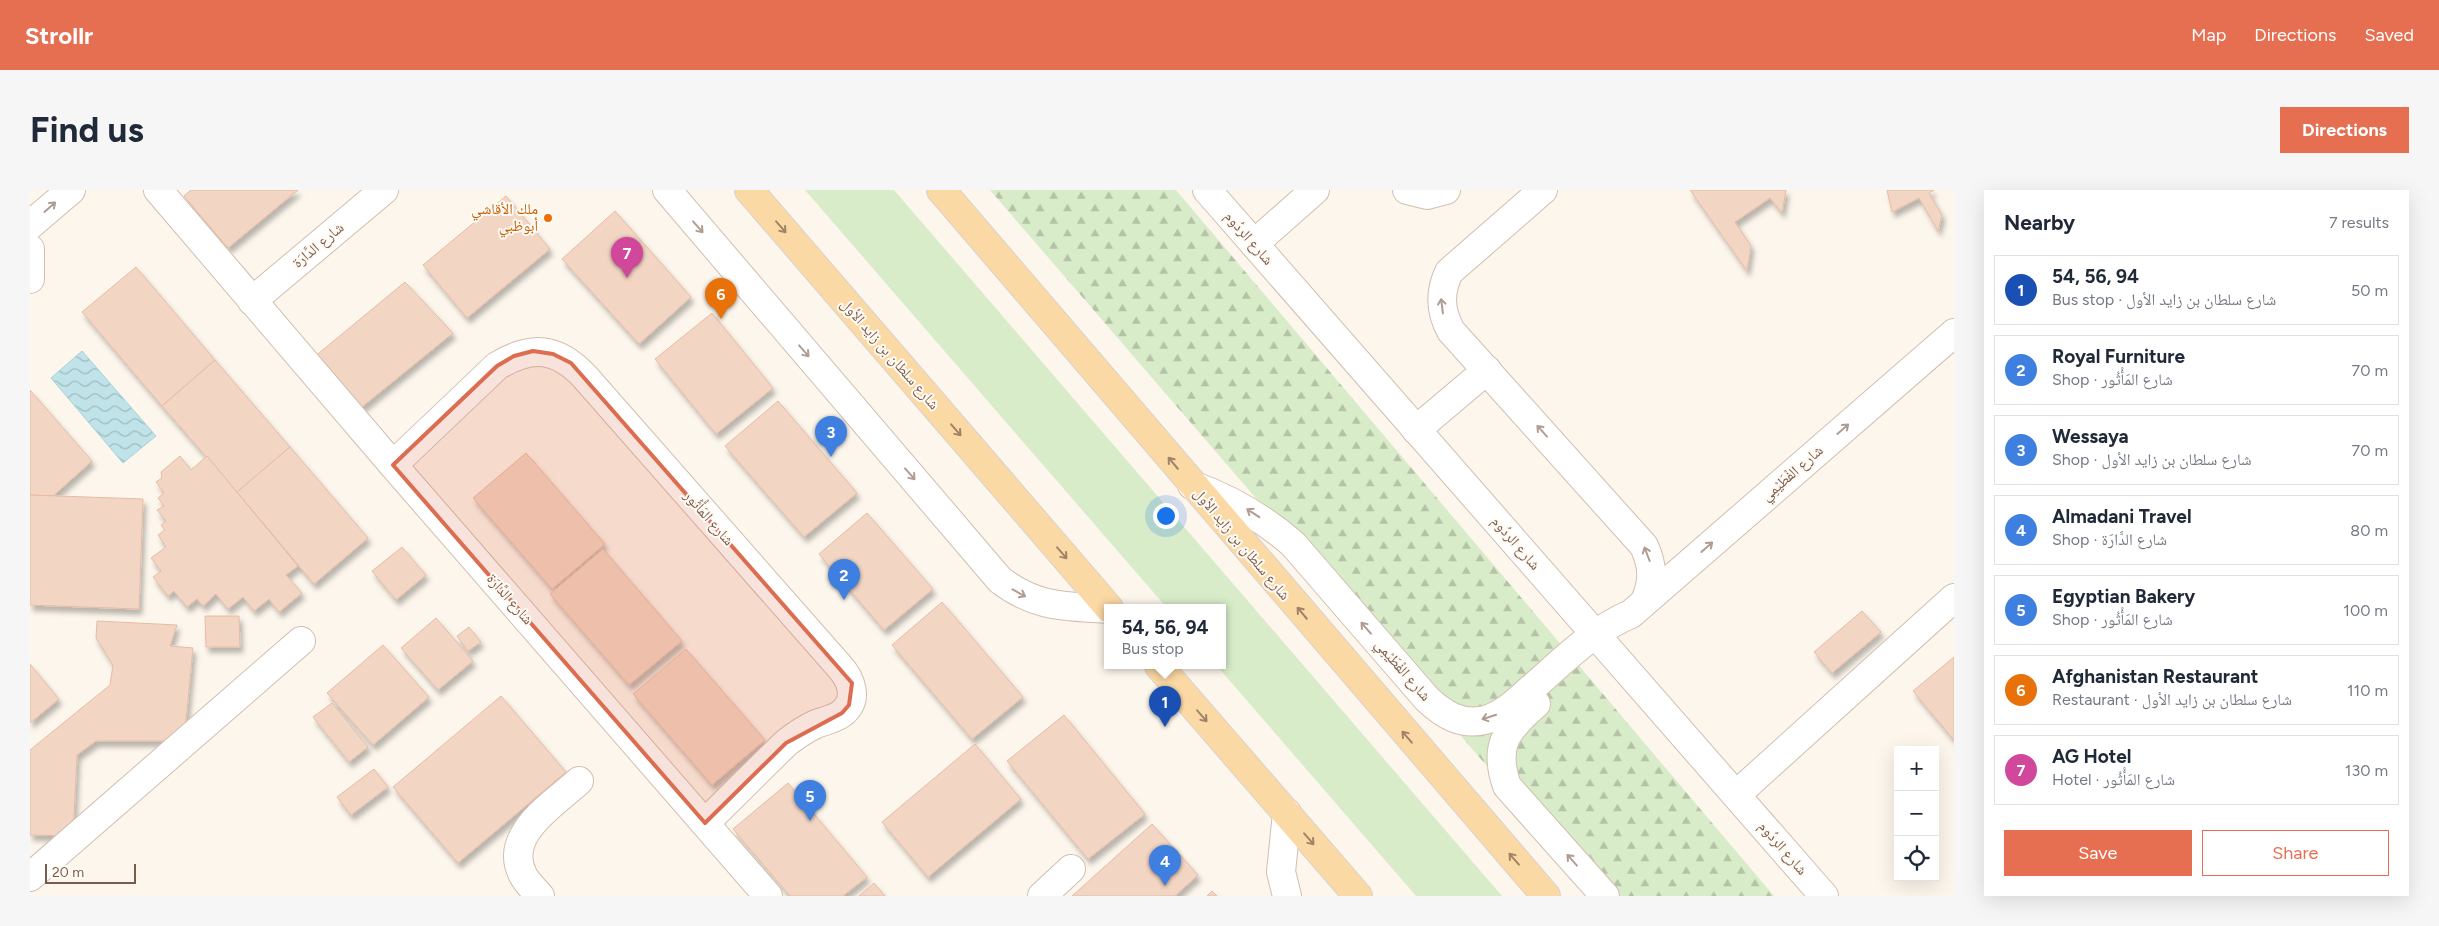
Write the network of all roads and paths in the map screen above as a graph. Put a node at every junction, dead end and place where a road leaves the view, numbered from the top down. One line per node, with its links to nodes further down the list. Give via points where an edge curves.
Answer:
1 (71, 190): 12 (street, one-way to 1)
2 (158, 190): 16 (street, شارع الدَّارَة)
3 (384, 190): 16 (street, شارع الدَّارَة)
4 (667, 190): 25 (street, one-way to 25, via 1000,580 1036,602)
5 (749, 190): 23 (main road, شارع سلطان بن زايد الأول, one-way to 23)
6 (941, 190): 21 (main road, شارع سلطان بن زايد الأول, one-way to 6)
7 (1207, 190): 13 (street, شارع الردُوم)
8 (1315, 190): 13 (street)
9 (1407, 190): 10 (street, via 1427,195)
10 (1446, 190)
11 (1543, 190): 18 (street, one-way to 11, via 1451,331 1442,304 1443,284 1459,262)
12 (30, 225)
13 (1254, 244): 19 (street, شارع الردُوم)
14 (30, 249): 15 (street)
15 (30, 279)
16 (252, 301): 20 (street, شارع الدَّارَة)
17 (1954, 333): 24 (street, شارع الفْطَيْمِي, one-way to 17)
18 (1487, 370): 19 (street); 24 (street, one-way to 18, via 1652,576 1644,546)
19 (1416, 430): 26 (street, شارع الردُوم)
20 (393, 465): 32 (street, شارع الدَّارَة); 32 (street, شارع المَأْثُور, via 497,366 514,356 533,351 553,354 571,363 585,377 839,666 852,683 849,705 842,713 786,743)
21 (1192, 486): 26 (street, شارع الفْطَيْمِي, one-way to 21, via 1504,712 1484,720 1463,721 1442,713 1427,699 1294,544 1246,508); 40 (main road, شارع سلطان بن زايد الأول, one-way to 21)
22 (1954, 598): 30 (street)
23 (1104, 604)
24 (1638, 607): 26 (street, شارع الفْطَيْمِي)
25 (1104, 609)
26 (1600, 640): 30 (street, شارع الردُوم); 41 (street, شارع الفْطَيْمِي, one-way to 26, via 1507,786 1501,753 1505,737 1515,722)
27 (301, 641): 34 (street)
28 (1162, 669): 31 (main road, one-way to 31)
29 (579, 781): 35 (street, via 528,827 519,845 519,866)
30 (1737, 794): 42 (street, شارع الردُوم)
31 (1286, 813): 38 (street, via 1281,872); 39 (main road, one-way to 39)
32 (704, 823): 36 (street, شارع الدَّارَة)
33 (1071, 869): 37 (street)
34 (30, 877)
35 (540, 896)
36 (768, 896)
37 (1042, 896)
38 (1287, 896)
39 (1358, 896)
40 (1546, 896)
41 (1605, 896)
42 (1824, 896)

